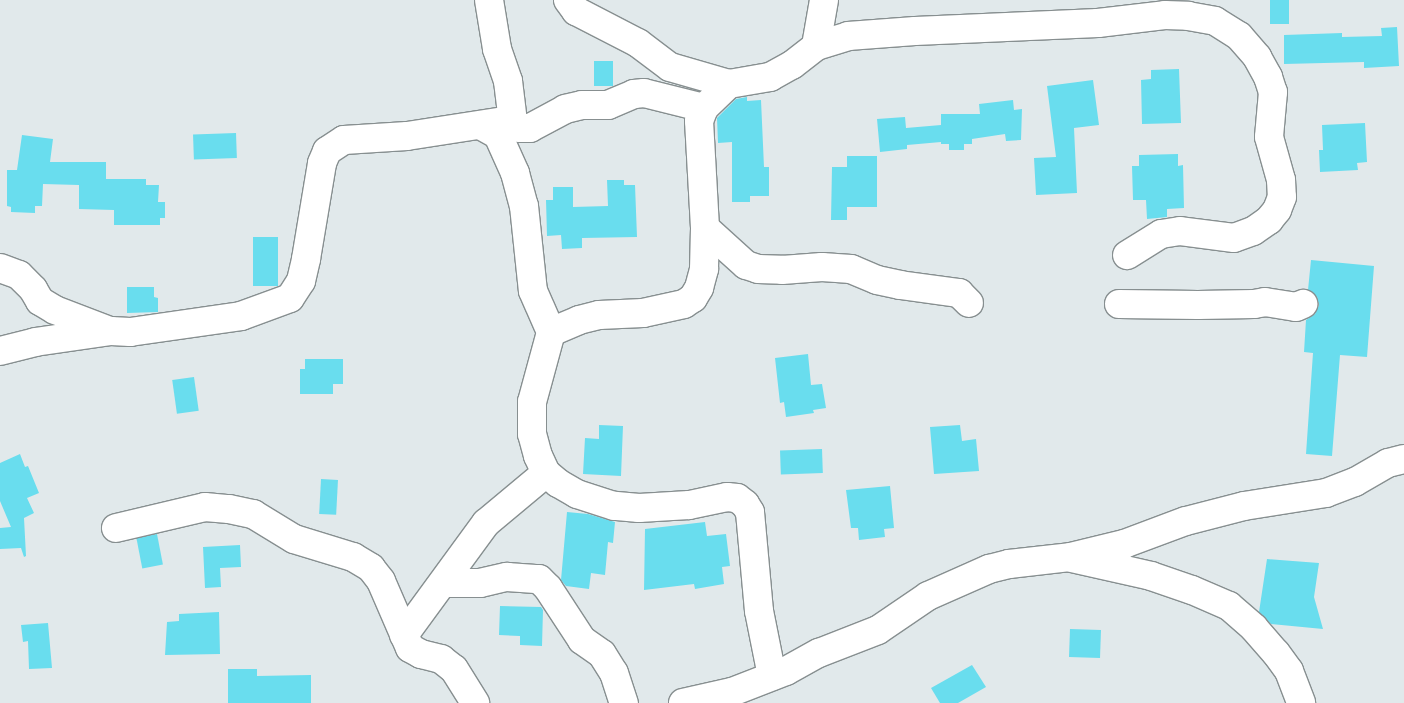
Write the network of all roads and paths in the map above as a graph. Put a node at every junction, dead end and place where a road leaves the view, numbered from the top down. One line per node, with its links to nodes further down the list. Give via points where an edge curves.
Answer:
1 (489, 0): 8 (street, via 497,49 508,81)
2 (568, 0): 5 (street, via 576,11 638,44 670,67)
3 (824, 0): 4 (street)
4 (816, 46): 6 (street, via 792,65 770,76); 11 (street, via 858,36 1098,23 1165,14 1215,21 1239,36 1257,57 1273,92 1269,137 1281,180 1282,197 1277,210 1253,231 1234,238 1180,231 1161,234)
5 (682, 70): 6 (street); 7 (street)
6 (729, 84): 7 (street)
7 (699, 107): 8 (street, via 644,93 608,105 566,109 530,128 520,128); 10 (street)
8 (513, 122): 9 (street)
9 (482, 126): 16 (street, via 344,140 327,151 322,163 301,281 290,298 241,316 130,332); 17 (street, via 498,135 515,173 524,206 533,291)
10 (704, 228): 13 (street, via 746,265 758,269 851,269 892,283 959,293); 17 (street, via 704,269 693,298 684,304 643,313 599,315)
11 (1127, 255)
12 (0, 268): 16 (street, via 19,276 40,301 55,310)
13 (969, 303)
14 (1120, 304): 15 (street, via 1198,306 1265,302 1296,307)
15 (1304, 304)
16 (111, 331): 18 (street, via 35,342)
17 (551, 332): 20 (street, via 532,402 532,434)
18 (0, 351)
19 (1404, 460): 22 (street, via 1388,462 1354,482 1326,493 1234,508 1186,521 1124,544)
20 (546, 473): 23 (street, via 486,523); 25 (street, via 577,494 614,506 664,508 727,497 737,498 745,504 750,512 759,611)
21 (116, 528): 24 (street, via 205,507 253,514 294,539 353,557 370,568 382,581)
22 (1070, 557): 25 (street, via 1009,564 989,570 928,596 878,630); 29 (street, via 1151,576 1229,606 1276,653 1289,671)
23 (443, 583): 24 (street); 27 (street, via 480,583 506,577 539,579 582,640 602,654 614,673)
24 (404, 635): 26 (street, via 410,648 441,659 454,669)
25 (772, 676): 28 (street, via 732,692)
26 (475, 703)
27 (624, 703)
28 (683, 703)
29 (1301, 703)

